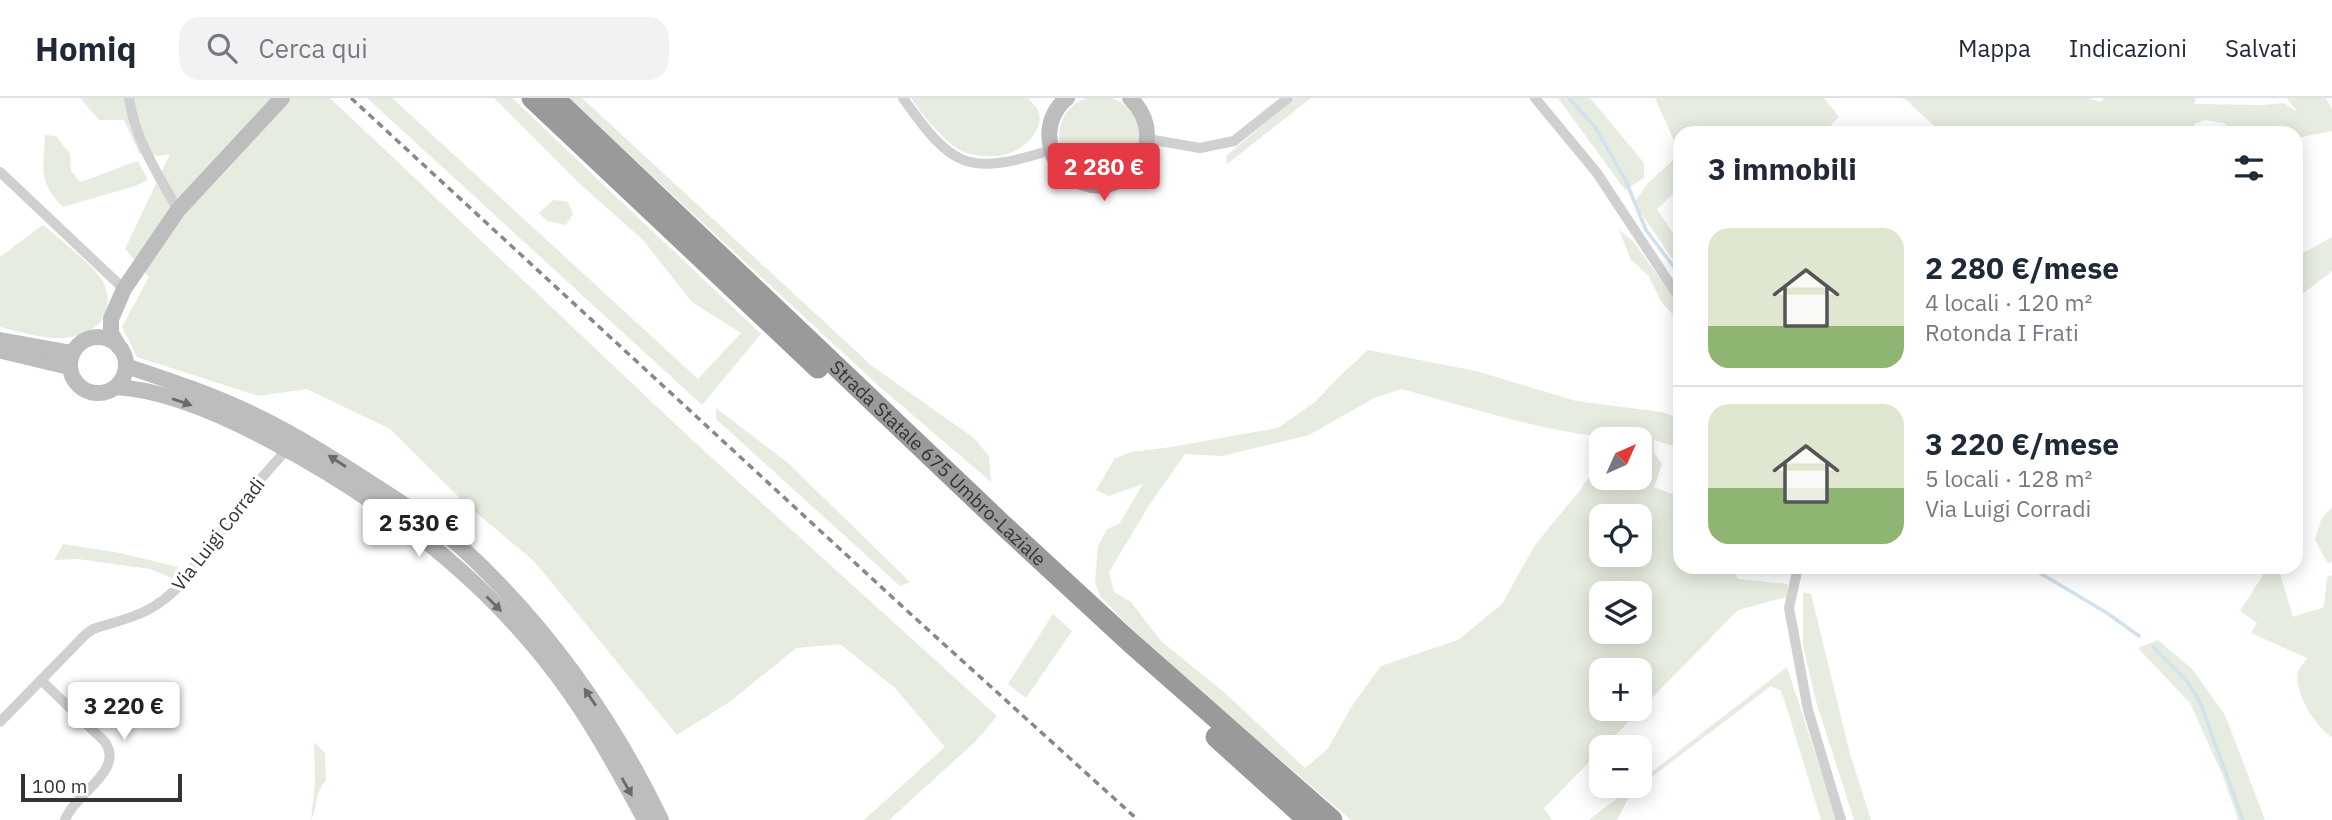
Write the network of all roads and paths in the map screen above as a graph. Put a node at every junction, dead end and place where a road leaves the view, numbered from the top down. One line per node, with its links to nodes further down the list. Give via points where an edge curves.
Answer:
1 (129, 98): 13 (street, via 132,120 148,159)
2 (282, 98): 13 (main road)
3 (532, 98): 31 (highway, Strada Statale 675 Umbro-Laziale, via 1057,594)
4 (554, 98): 32 (highway, Strada Statale 675 Umbro-Laziale, via 1003,525)
5 (903, 98): 11 (street, via 938,143 961,159 995,165)
6 (1130, 98): 10 (main road, via 1146,121)
7 (1288, 98): 10 (street, via 1226,144 1200,148)
8 (1535, 98): 14 (street, via 1597,173)
9 (1061, 100): 11 (main road, via 1050,125)
10 (1148, 139): 11 (main road, via 1134,170 1104,185 1071,177)
11 (1051, 150)
12 (0, 172): 15 (street)
13 (178, 211): 15 (main road)
14 (1673, 288)
15 (124, 289): 16 (main road)
16 (111, 319): 17 (main road); 19 (main road, via 110,332)
17 (91, 338): 19 (main road, via 106,338); 21 (main road, via 83,341)
18 (0, 340): 21 (main road)
19 (119, 347): 22 (main road)
20 (0, 350): 21 (main road)
21 (71, 360): 23 (main road, via 71,376 83,390 100,394)
22 (126, 366): 23 (main road); 30 (main road, one-way to 22, via 626,752 568,664 460,546 292,434 190,387)
23 (116, 387): 24 (main road, one-way to 24, via 138,388 181,402 240,424)
24 (287, 449): 26 (street, Via Luigi Corradi, via 165,601 148,612 93,629); 29 (main road, one-way to 29, via 395,516 449,559 509,619 588,719)
25 (1796, 574): 33 (street, via 1789,608 1808,710)
26 (42, 681): 27 (street, Via Luigi Corradi); 28 (street, via 111,750 109,767 69,808)
27 (0, 722)
28 (65, 820)
29 (645, 820)
30 (661, 820)
31 (1308, 820)
32 (1332, 820)
33 (1841, 820)

